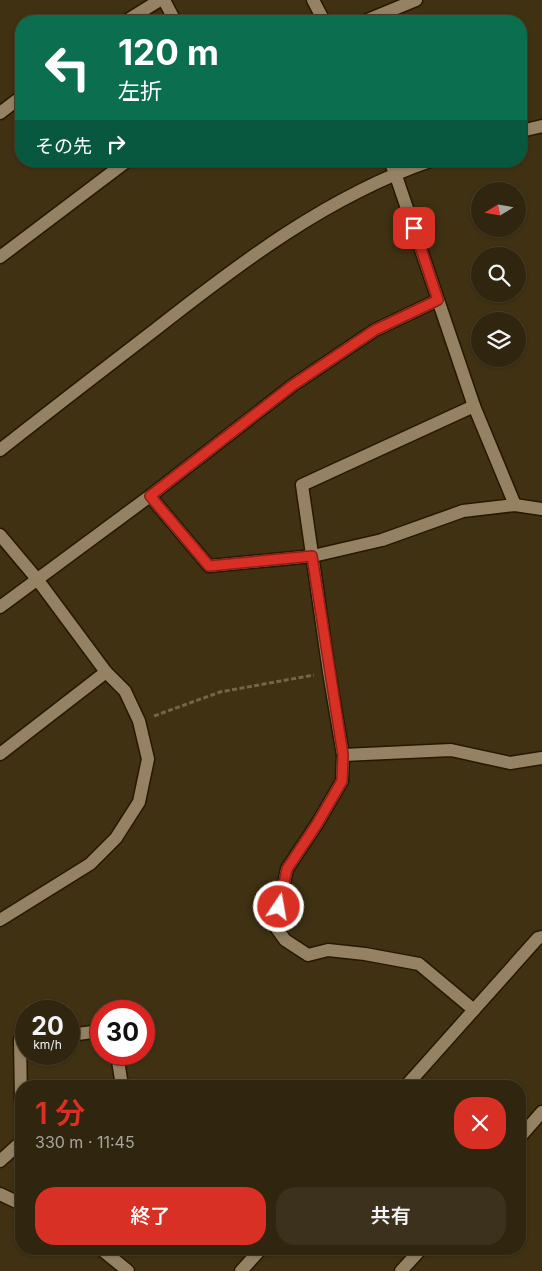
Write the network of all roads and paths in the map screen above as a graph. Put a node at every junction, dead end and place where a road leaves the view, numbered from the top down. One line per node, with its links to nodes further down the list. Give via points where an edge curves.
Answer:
1 (162, 0): 4 (street); 5 (street)
2 (313, 0): 6 (street)
3 (416, 0): 7 (street)
4 (136, 15)
5 (171, 15)
6 (321, 15)
7 (380, 15)
8 (15, 102): 9 (street)
9 (0, 113)
10 (542, 126): 11 (street)
11 (527, 130)
12 (119, 167): 16 (street)
13 (392, 167): 15 (street)
14 (412, 167): 15 (street)
15 (395, 173): 17 (street); 19 (street, via 314,215 223,276)
16 (0, 257)
17 (438, 300): 18 (street); 20 (street, via 375,330 293,385)
18 (474, 406): 21 (street); 24 (street, via 302,484)
19 (0, 450)
20 (150, 496): 24 (street, via 209,566); 25 (street)
21 (515, 505): 22 (street); 24 (street, via 463,511 382,540)
22 (542, 508)
23 (0, 535): 25 (street)
24 (312, 556): 28 (street)
25 (37, 579): 26 (street); 27 (street)
26 (0, 607)
27 (106, 672): 29 (street, via 125,691); 30 (street)
28 (329, 672): 29 (path, via 220,692); 31 (street)
29 (139, 721): 33 (street, via 148,759 140,802 116,838 90,864)
30 (0, 754)
31 (343, 755): 32 (street, via 451,750 510,763); 35 (street, via 342,781 287,869 275,926 284,940 308,955 328,950 419,964)
32 (542, 758)
33 (0, 920)
34 (542, 937): 35 (street)
35 (474, 1010): 40 (street)
36 (20, 1065): 38 (street)
37 (118, 1065): 39 (street)
38 (21, 1080)
39 (121, 1080)
40 (411, 1080)
41 (542, 1112): 42 (street)
42 (526, 1130)
43 (15, 1147): 44 (street)
44 (0, 1161)
45 (0, 1194): 46 (street)
46 (15, 1201)
47 (112, 1255): 50 (street)
48 (256, 1255): 51 (street)
49 (412, 1255): 52 (street)
50 (128, 1271)
51 (241, 1271)
52 (401, 1271)

